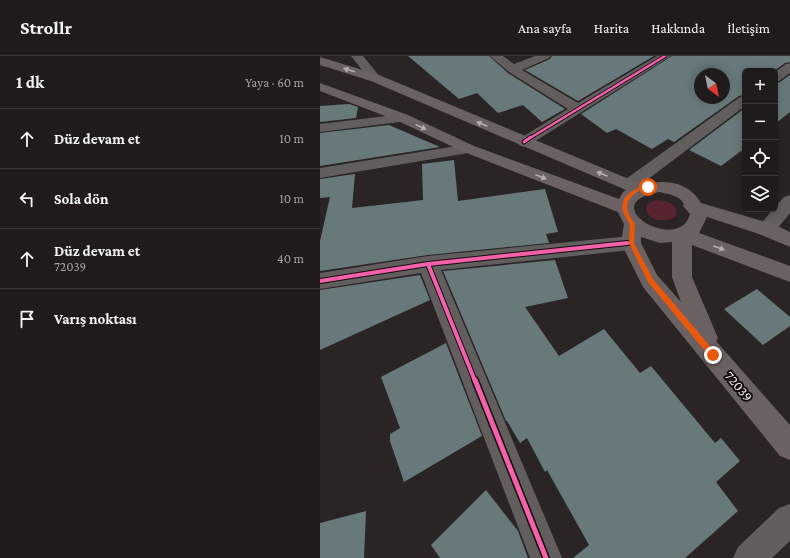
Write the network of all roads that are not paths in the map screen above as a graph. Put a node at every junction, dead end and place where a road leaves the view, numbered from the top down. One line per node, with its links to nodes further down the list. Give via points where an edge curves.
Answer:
1 (357, 56): 9 (street)
2 (496, 56): 7 (street)
3 (545, 56): 7 (street)
4 (665, 56): 12 (street)
5 (320, 61): 9 (main road, one-way to 5)
6 (790, 67): 8 (street)
7 (513, 69): 12 (street)
8 (778, 76)
9 (375, 78): 15 (main road, one-way to 9)
10 (320, 87): 13 (main road)
11 (742, 102): 18 (street)
12 (577, 109): 15 (street)
13 (403, 118): 14 (street); 16 (main road, one-way to 16)
14 (320, 128)
15 (524, 142): 18 (main road, one-way to 15)
16 (469, 149): 17 (street); 21 (main road, one-way to 21)
17 (320, 173)
18 (634, 187): 20 (main road, via 670,188 689,198); 21 (main road, via 626,200)
19 (790, 201): 22 (street)
20 (692, 206): 22 (main road); 23 (main road, via 699,213 697,222 692,230)
21 (629, 225): 23 (main road, via 656,235 669,237); 25 (street); 28 (main road, 72039, via 650,281)
22 (766, 229): 24 (main road)
23 (682, 234): 26 (main road, one-way to 26); 28 (main road, via 682,277)
24 (790, 240)
25 (428, 264): 27 (street); 31 (street)
26 (790, 274)
27 (320, 281)
28 (713, 355): 29 (main road, 72039)
29 (790, 446)
30 (790, 519): 32 (street)
31 (546, 558)
32 (749, 558)

